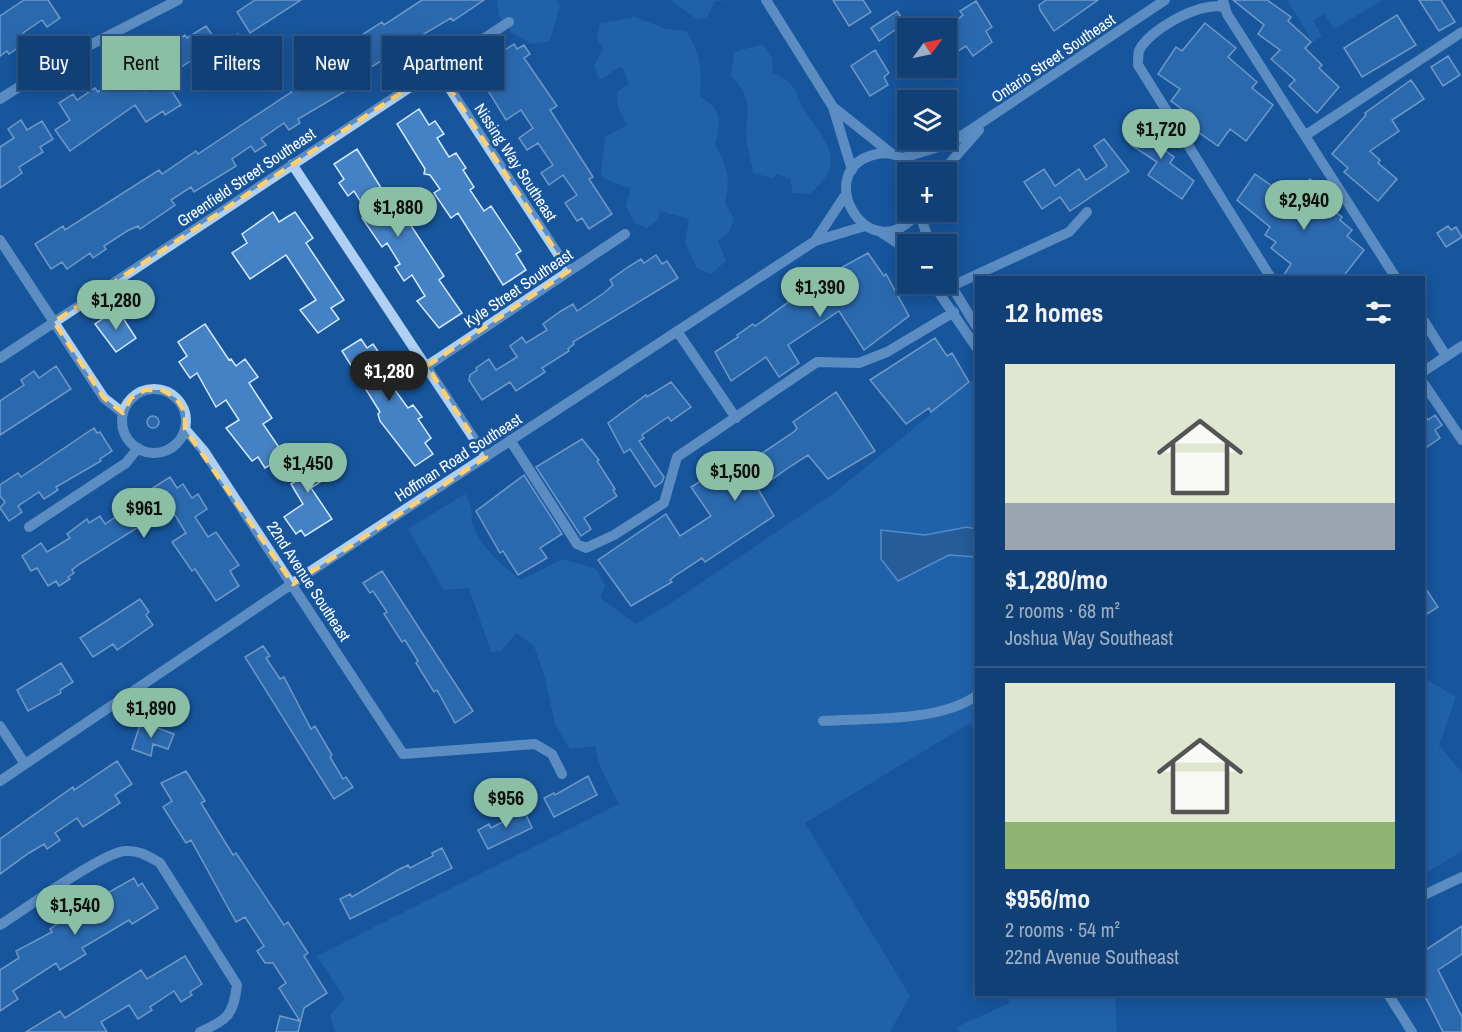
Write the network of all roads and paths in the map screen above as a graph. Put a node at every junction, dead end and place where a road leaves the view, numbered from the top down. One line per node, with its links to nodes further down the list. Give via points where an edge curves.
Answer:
1 (178, 0): 10 (street, via 63,59)
2 (766, 0): 11 (street)
3 (1165, 0): 12 (street, Ontario Street Southeast)
4 (1222, 3): 13 (street); 29 (street, via 1197,8 1154,35 1140,50 1138,65)
5 (509, 22): 7 (street, Greenfield Street Southeast)
6 (1462, 32): 13 (street)
7 (488, 36)
8 (405, 90): 17 (street, Greenfield Street Southeast)
9 (451, 90): 28 (street, Nissing Way Southeast)
10 (0, 99)
11 (833, 106): 14 (street); 18 (street)
12 (987, 121): 14 (street, Ontario Street Southeast, via 951,143); 16 (street, Ontario Street Southeast)
13 (1306, 135): 30 (street)
14 (898, 156): 15 (street); 18 (street, Ontario Street Southeast, via 871,156)
15 (905, 162)
16 (951, 162)
17 (292, 164): 35 (street, Greenfield Street Southeast); 43 (street)
18 (852, 170): 19 (street, Hoffman Road Southeast)
19 (846, 194): 22 (street, via 848,207); 26 (street, Hoffman Road Southeast)
20 (1087, 212): 31 (street, via 1069,232)
21 (907, 222): 23 (street, via 902,227)
22 (865, 226): 23 (street); 26 (street, Hoffman Road Southeast)
23 (879, 230): 27 (street)
24 (625, 234): 28 (street, Kyle Street Southeast)
25 (0, 240): 35 (street)
26 (815, 241): 38 (street, Hoffman Road Southeast)
27 (897, 242)
28 (569, 271): 43 (street, Kyle Street Southeast)
29 (1270, 276)
30 (1395, 276)
31 (957, 278)
32 (940, 294): 34 (street)
33 (957, 294): 37 (street)
34 (954, 312): 39 (street); 47 (street, via 887,352 859,363 817,362)
35 (54, 322): 42 (street, Greenfield Street Southeast); 46 (street, via 104,398)
36 (1425, 323): 41 (street)
37 (975, 324)
38 (677, 331): 47 (street); 49 (street, Hoffman Road Southeast)
39 (975, 345)
40 (1462, 346): 41 (street)
41 (1446, 356): 44 (street)
42 (0, 358)
43 (427, 366): 52 (street)
44 (1425, 370)
45 (1425, 385): 50 (street)
46 (123, 413): 48 (street, 22nd Avenue Southeast, via 138,393 162,390 182,404); 51 (street, via 127,437)
47 (736, 418): 49 (street, via 677,457 664,503 586,548 577,544)
48 (185, 429): 51 (street, via 170,448 154,453); 54 (street, 22nd Avenue Southeast, via 204,451)
49 (510, 440): 52 (street, Hoffman Road Southeast)
50 (1462, 440)
51 (138, 448): 53 (street, via 126,463)
52 (486, 457): 54 (street, Hoffman Road Southeast)
53 (29, 527)
54 (293, 584): 58 (street, Hoffman Road Southeast); 59 (street, 22nd Avenue Southeast, via 404,754 535,744 552,754)
55 (975, 697): 56 (street, via 943,711)
56 (823, 722)
57 (0, 726): 58 (street)
58 (25, 764): 60 (street, Hoffman Road Southeast)
59 (562, 774)
60 (0, 781)
61 (1462, 877): 62 (street)
62 (1425, 895)
63 (0, 925): 65 (street, via 92,864 122,851 140,852 160,863 237,985 234,1009)
64 (1389, 996): 66 (street)
65 (200, 1032)
66 (1412, 1032)

